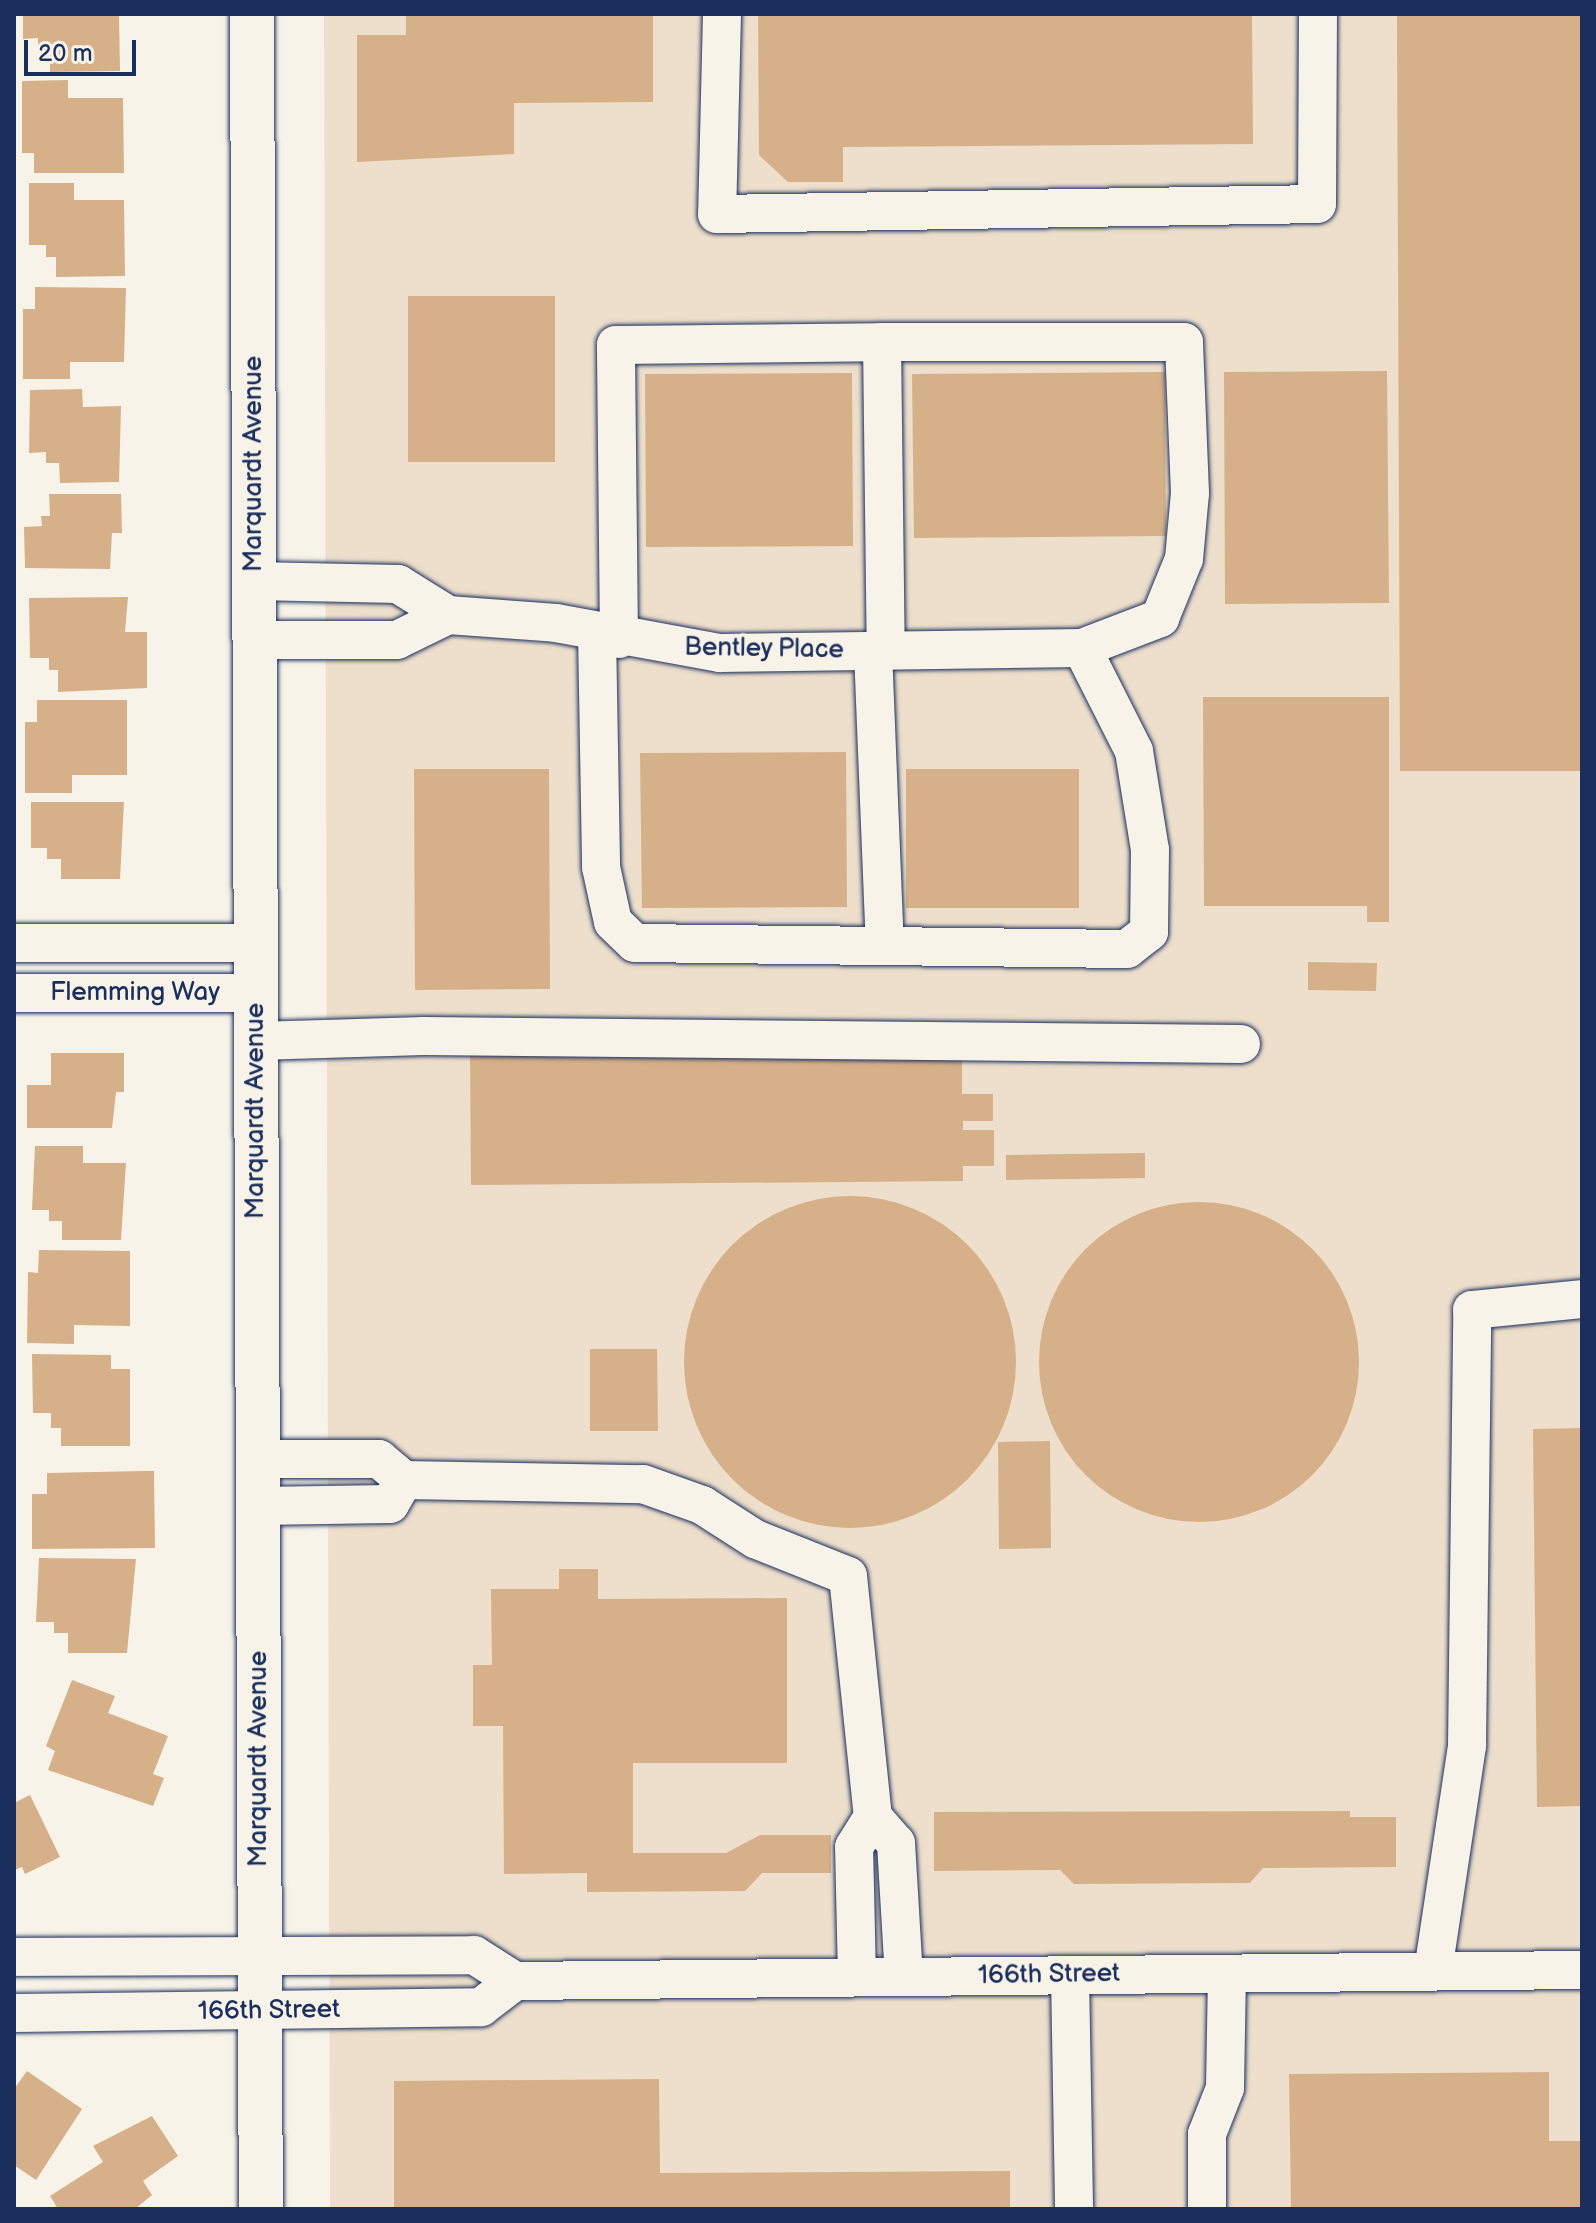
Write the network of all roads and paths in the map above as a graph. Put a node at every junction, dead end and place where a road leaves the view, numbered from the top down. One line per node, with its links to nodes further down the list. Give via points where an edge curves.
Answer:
1 (252, 14): 5 (main road, Marquardt Avenue)
2 (722, 14): 3 (street, via 717,214 1317,204)
3 (1318, 14)
4 (882, 342): 7 (street, via 616,345); 9 (street, via 1184,342 1190,493 1184,559 1160,618); 10 (street)
5 (254, 581): 6 (street, Bentley Place, via 398,584); 8 (main road, Marquardt Avenue)
6 (448, 615): 7 (street, Bentley Place, via 556,623); 8 (street, via 397,640)
7 (608, 636): 10 (street, Bentley Place, via 720,653); 13 (street, via 601,867 613,922 635,943)
8 (254, 640): 12 (main road, Marquardt Avenue)
9 (1082, 648): 10 (street, Bentley Place); 13 (street, via 1134,751 1150,850 1149,932 1127,949)
10 (880, 650): 13 (street)
11 (14, 943): 12 (street, Flemming Way)
12 (255, 943): 15 (main road, Marquardt Avenue)
13 (885, 946)
14 (14, 993): 15 (street, Flemming Way)
15 (256, 993): 16 (main road, Marquardt Avenue)
16 (256, 1041): 17 (street, via 424,1036); 19 (main road, Marquardt Avenue)
17 (1241, 1044)
18 (1582, 1299): 26 (street, via 1472,1310 1467,1746)
19 (258, 1459): 20 (street, via 379,1459); 21 (main road, Marquardt Avenue)
20 (404, 1480): 21 (street, via 390,1504); 22 (street, via 643,1484 702,1505 755,1539 848,1576)
21 (258, 1506): 23 (main road, Marquardt Avenue)
22 (873, 1817): 29 (street, via 854,1847); 30 (street, via 896,1843)
23 (260, 1955): 24 (street, 166th Street); 31 (street, 166th Street, via 474,1955); 32 (main road, Marquardt Avenue)
24 (14, 1957)
25 (1582, 1970): 26 (street, 166th Street)
26 (1433, 1971): 27 (street, 166th Street)
27 (1227, 1974): 28 (street, 166th Street); 36 (street, via 1225,2088 1207,2134)
28 (1070, 1975): 30 (street, 166th Street); 35 (street)
29 (857, 1977): 30 (street, 166th Street); 31 (street, 166th Street)
30 (904, 1977)
31 (515, 1981): 32 (street, 166th Street, via 481,2007)
32 (260, 2011): 33 (street, 166th Street); 34 (main road, Marquardt Avenue)
33 (14, 2013)
34 (261, 2209)
35 (1074, 2209)
36 (1207, 2209)

